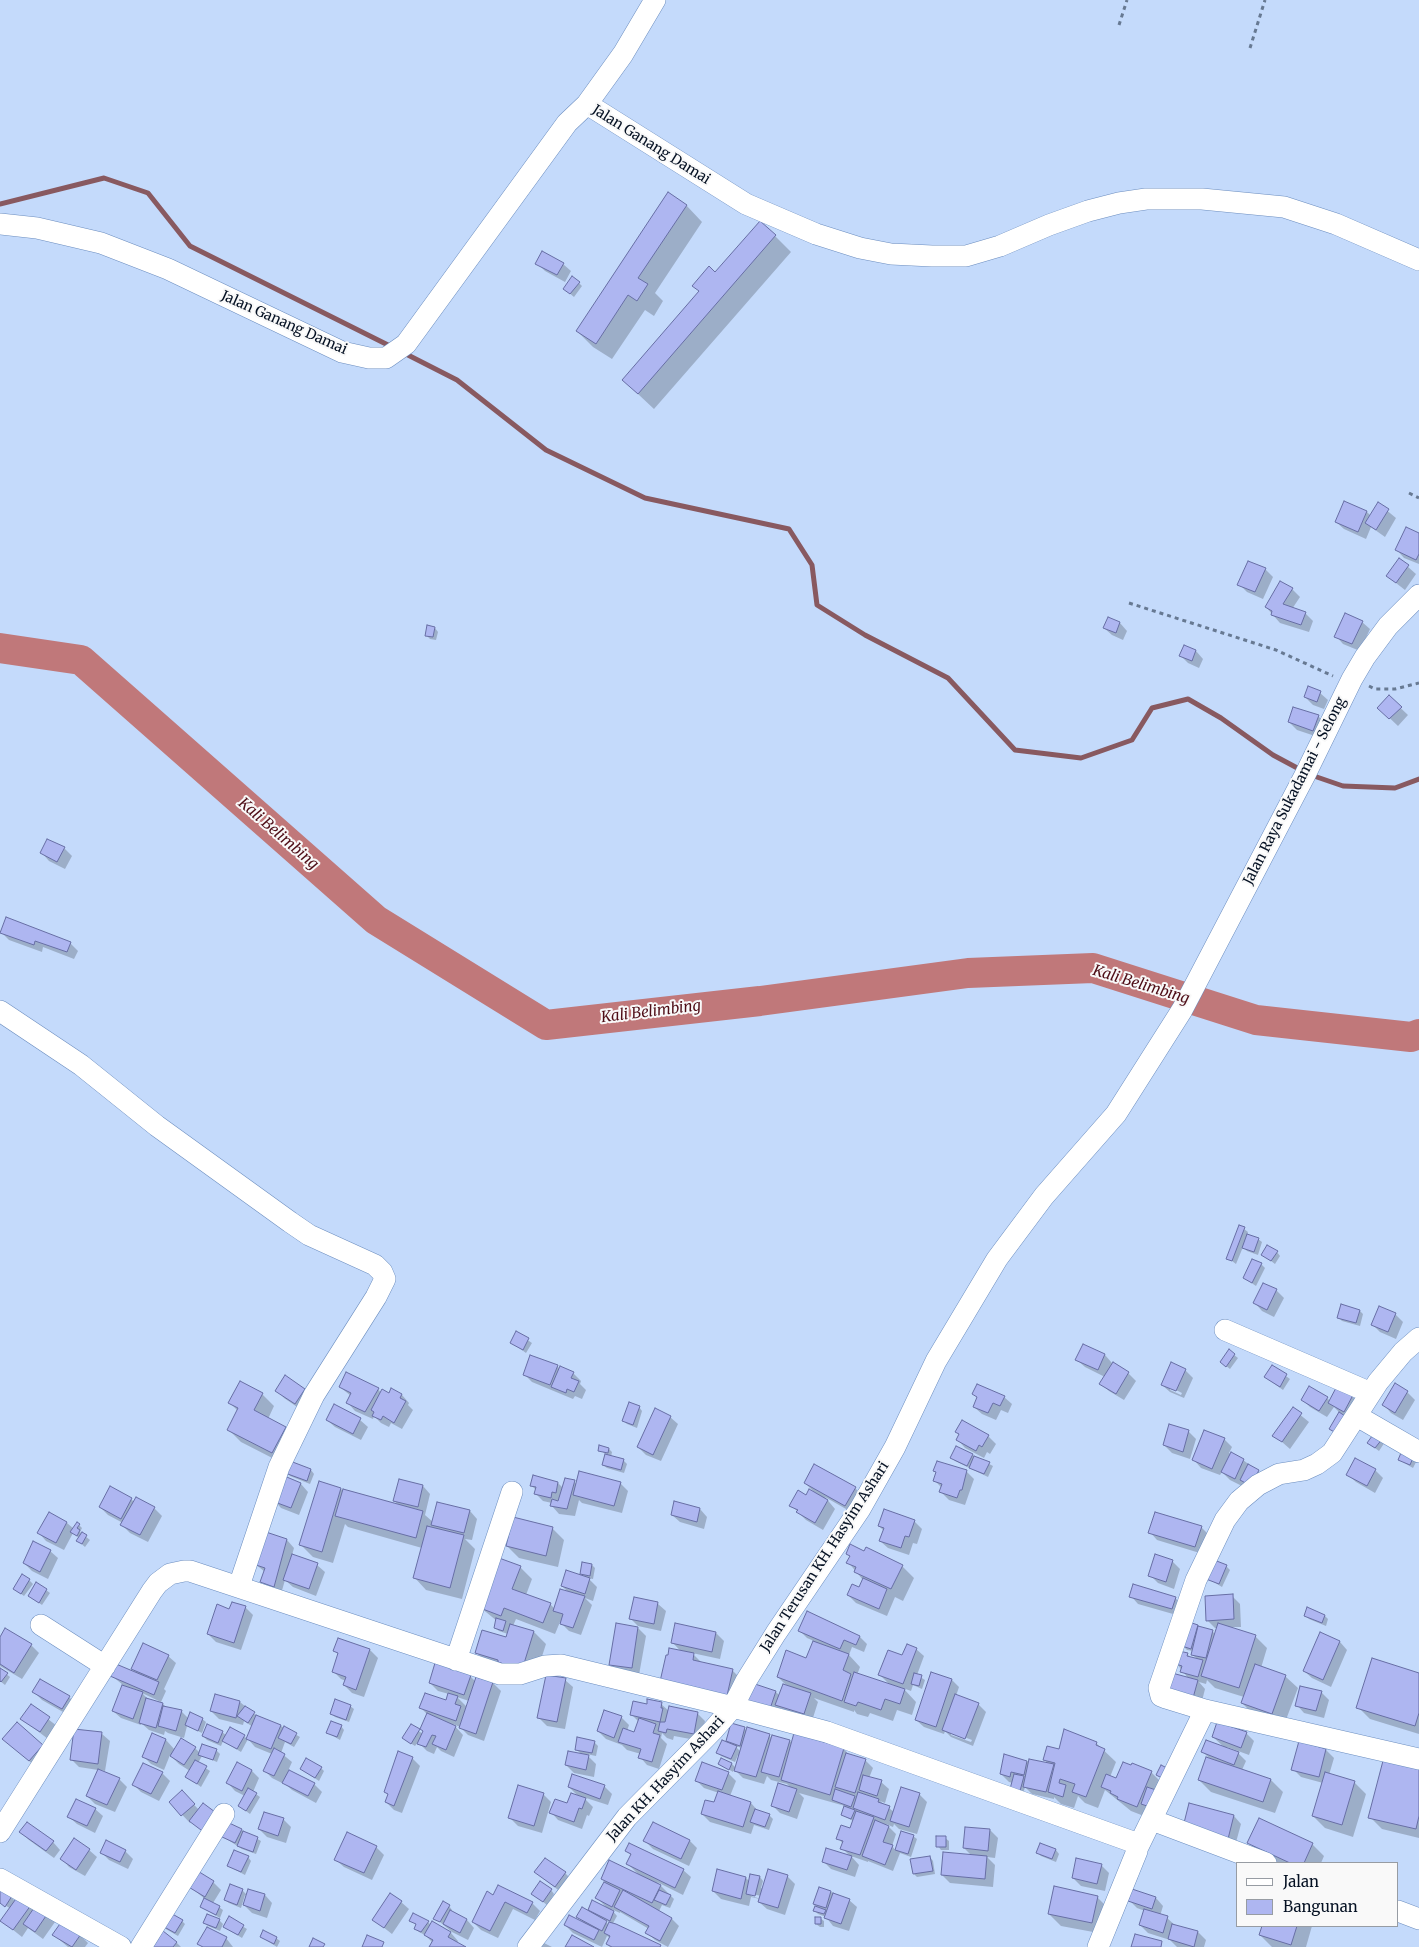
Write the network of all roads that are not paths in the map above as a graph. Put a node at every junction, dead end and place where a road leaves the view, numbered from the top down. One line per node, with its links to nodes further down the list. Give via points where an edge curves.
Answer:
1 (655, 0): 2 (street, via 623,54)
2 (587, 104): 3 (street, Jalan Ganang Damai, via 567,123 406,344 386,358 342,352 168,269 101,243 37,228); 4 (street, Jalan Ganang Damai, via 746,204 816,234 891,254 966,256 1088,211 1146,198 1202,199 1284,207 1336,224)
3 (0, 224)
4 (1419, 260)
5 (1419, 595): 6 (street, Jalan Raya Sukadamai - Selong, via 1388,626 1351,681)
6 (1185, 1004): 18 (street, Jalan Terusan KH. Hasyim Ashari, via 1116,1114 1044,1196 997,1259 936,1361 895,1447 860,1508 776,1633)
7 (0, 1011): 14 (street, via 82,1065 150,1122 296,1226 375,1265 385,1279 314,1395 279,1467)
8 (1225, 1330): 10 (street)
9 (1419, 1338): 10 (street, via 1392,1364)
10 (1371, 1393): 11 (street)
11 (1357, 1416): 12 (street); 19 (street, via 1324,1460 1304,1470 1279,1474 1258,1485 1224,1520 1196,1580 1159,1688 1166,1698)
12 (1419, 1452)
13 (512, 1492): 16 (street)
14 (239, 1586): 16 (street); 17 (street, via 190,1571 170,1574 152,1591)
15 (41, 1625): 17 (street)
16 (456, 1660): 18 (street, via 510,1675 561,1665)
17 (105, 1666): 23 (street)
18 (732, 1707): 24 (street, via 827,1732 1123,1838); 31 (street, Jalan KH. Hasyim Ashari, via 627,1817)
19 (1205, 1710): 20 (street); 22 (street)
20 (1419, 1758)
21 (224, 1814): 30 (street)
22 (1152, 1820): 24 (street); 25 (street)
23 (0, 1832)
24 (1138, 1847): 32 (street)
25 (1263, 1862)
26 (0, 1879): 29 (street)
27 (1399, 1912): 28 (street)
28 (1419, 1919)
29 (121, 1947)
30 (141, 1947)
31 (528, 1947)
32 (1098, 1947)

